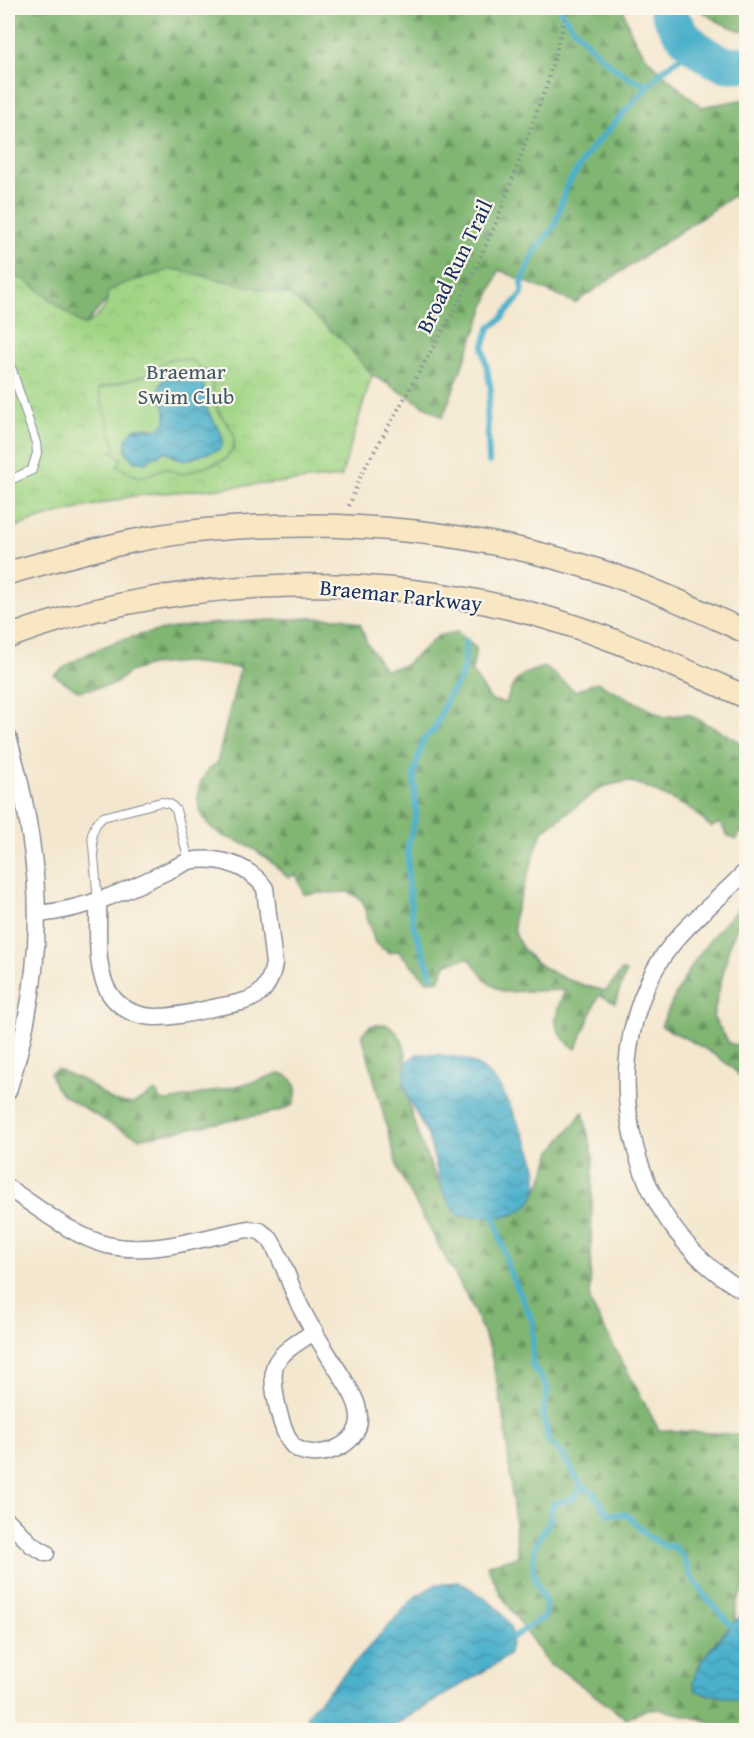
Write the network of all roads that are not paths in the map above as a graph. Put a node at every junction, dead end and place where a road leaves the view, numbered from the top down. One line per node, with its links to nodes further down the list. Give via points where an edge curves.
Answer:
1 (8, 358): 2 (lane, via 37,453 32,470)
2 (8, 481)
3 (8, 573): 4 (street, via 66,556 171,535 252,527 405,530 535,553 650,589)
4 (747, 632)
5 (8, 637): 6 (street, Braemar Parkway, via 107,609 185,594 255,587 355,586 522,611 640,650)
6 (747, 697)
7 (8, 737): 11 (street, via 33,840)
8 (189, 861): 10 (street); 10 (lane, via 178,815 170,804 161,802 109,814 96,824 92,834); 10 (street, via 221,860 258,879 264,888 274,964 266,987 246,1001 167,1018 149,1017 118,1003 104,983)
9 (747, 871): 14 (street, via 698,915 655,970 638,1013 626,1076 631,1136 648,1186 684,1241 707,1264)
10 (98, 903): 11 (street)
11 (38, 914): 12 (street, via 31,1000)
12 (8, 1091)
13 (8, 1188): 15 (street, via 84,1236 106,1245 149,1248 248,1228 260,1232 276,1249)
14 (747, 1292)
15 (315, 1331): 15 (street, via 281,1355 274,1366 285,1436 304,1452 342,1446 358,1429 355,1397)
16 (8, 1521): 17 (street, via 16,1532)
17 (46, 1553)

